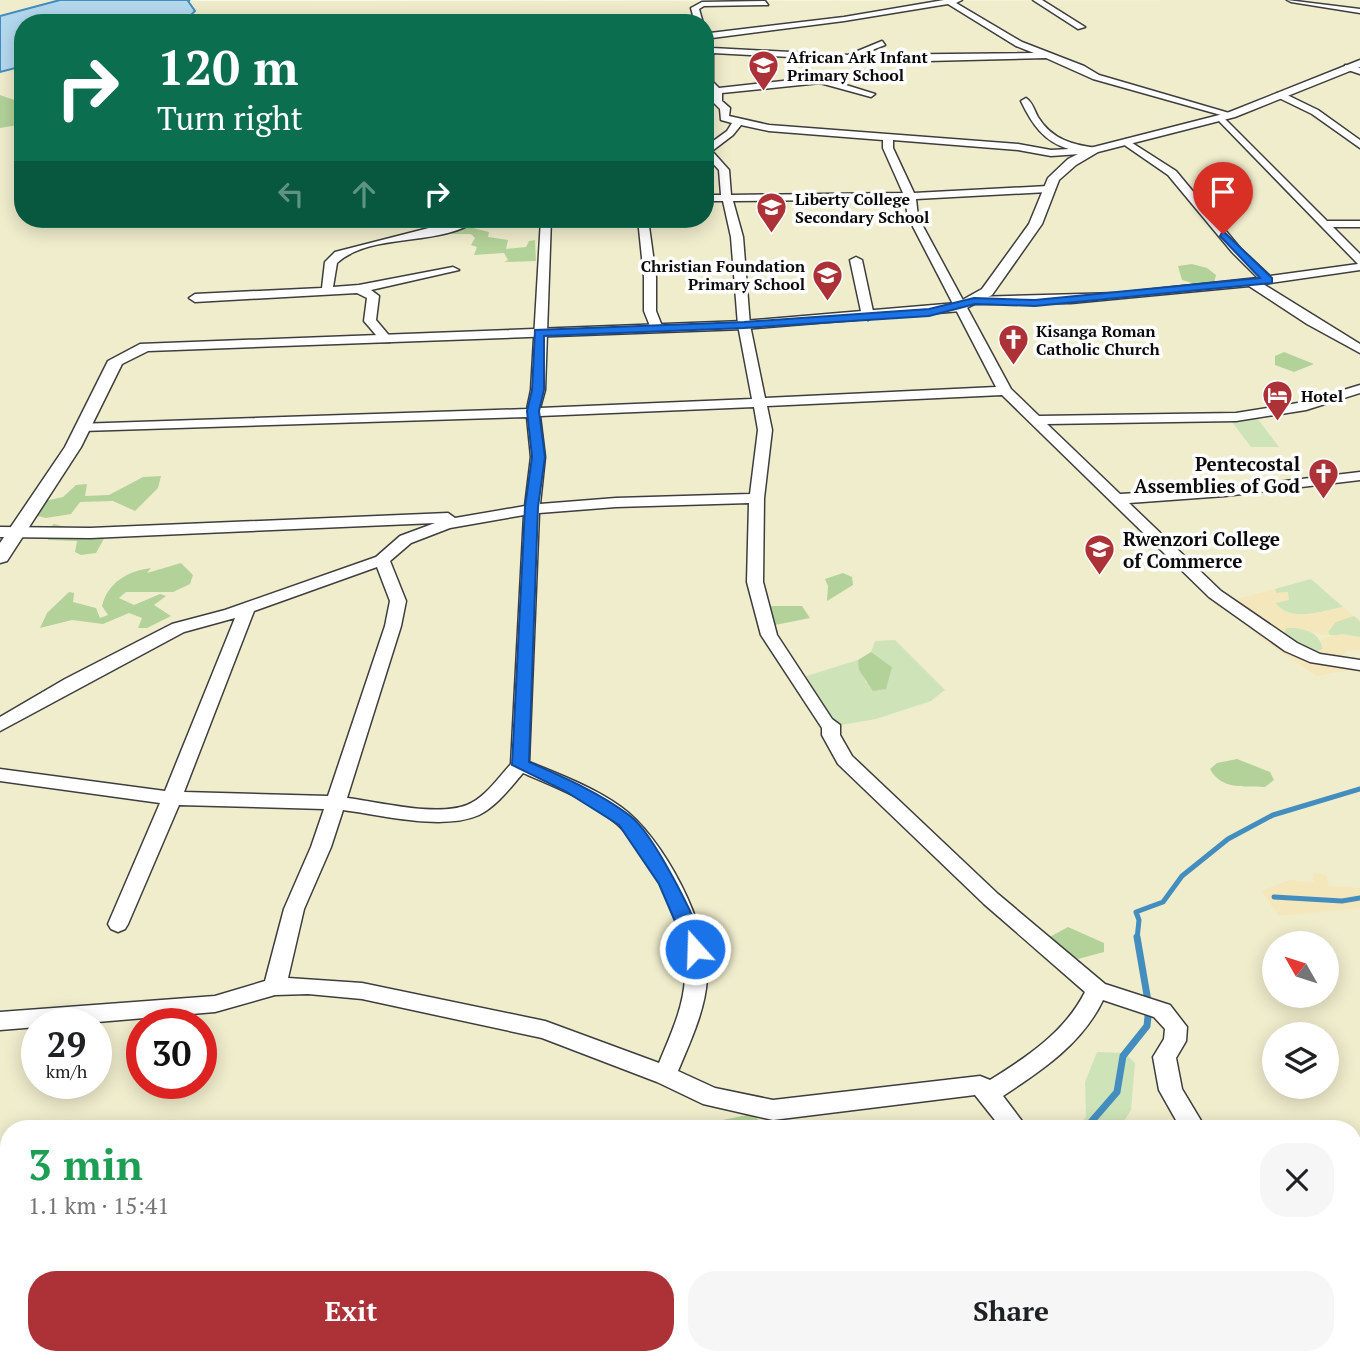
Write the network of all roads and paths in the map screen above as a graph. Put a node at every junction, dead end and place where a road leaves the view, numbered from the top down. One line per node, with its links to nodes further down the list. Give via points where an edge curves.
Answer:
1 (961, 0): 4 (street)
2 (1037, 0): 8 (street)
3 (1291, 0): 6 (street)
4 (948, 2): 9 (street); 12 (street, via 1019,44)
5 (765, 3): 7 (street, via 702,5 695,8)
6 (1360, 11)
7 (697, 14)
8 (1081, 27)
9 (714, 34)
10 (881, 43): 13 (street)
11 (714, 50): 13 (street)
12 (1048, 55): 13 (street); 20 (street, via 1096,77)
13 (850, 57)
14 (1356, 67): 18 (street)
15 (714, 88): 16 (street)
16 (717, 91): 17 (street, via 820,80); 22 (street)
17 (872, 94)
18 (1280, 95): 20 (street); 27 (street, via 1315,112)
19 (1027, 101): 28 (street, via 1037,127 1045,134 1065,146)
20 (1226, 116): 25 (street); 35 (street)
21 (714, 117): 22 (street)
22 (724, 118): 23 (street)
23 (737, 123): 24 (street); 26 (street)
24 (888, 137): 28 (street, via 1051,153); 31 (street, via 888,148)
25 (1126, 142): 28 (street); 43 (street, via 1172,173)
26 (714, 145)
27 (1360, 145)
28 (1087, 150): 30 (street, via 1061,170)
29 (714, 162): 33 (street, via 724,170)
30 (1048, 189): 31 (street); 48 (street, via 1024,242 987,292)
31 (909, 196): 33 (street); 48 (street, via 914,217)
32 (714, 198): 33 (street)
33 (728, 198): 50 (street, via 740,260)
34 (1360, 223): 35 (street)
35 (1327, 224): 40 (street)
36 (446, 228): 46 (street, via 345,251 331,262)
37 (546, 228): 52 (street)
38 (644, 228): 51 (street, via 650,311)
39 (856, 260): 49 (street)
40 (1360, 261)
41 (1360, 267): 43 (street)
42 (453, 270): 45 (street)
43 (1268, 281): 44 (street)
44 (1253, 283): 48 (street, via 1035,303); 54 (street)
45 (359, 289): 46 (street); 53 (street, via 373,296 370,321)
46 (327, 291): 47 (street)
47 (195, 298)
48 (967, 304): 49 (street); 56 (street)
49 (868, 316): 50 (street)
50 (744, 325): 51 (street); 57 (street)
51 (656, 326): 52 (street)
52 (539, 332): 53 (street); 58 (street)
53 (386, 339): 60 (street, via 145,347 116,361)
54 (1360, 349)
55 (1360, 389): 59 (street, via 1301,407 1236,417)
56 (1005, 391): 57 (street); 59 (street)
57 (760, 402): 58 (street); 62 (street, via 765,430)
58 (533, 411): 60 (street); 64 (street, via 538,457)
59 (1037, 420): 63 (street)
60 (82, 427): 66 (street, via 73,447)
61 (1360, 476): 63 (street)
62 (757, 498): 64 (street); 78 (street, via 755,582 769,635 831,726 845,760 991,899)
63 (1116, 499): 70 (street, via 1199,581 1266,631 1316,658)
64 (531, 507): 65 (street); 72 (street)
65 (478, 518): 66 (street); 68 (street, via 400,541)
66 (8, 532): 67 (street)
67 (0, 557)
68 (382, 560): 69 (street); 75 (street, via 398,601)
69 (247, 608): 71 (street, via 178,628); 74 (street)
70 (1360, 665)
71 (0, 725)
72 (520, 765): 75 (street, via 495,794 473,810 440,816); 80 (street, via 571,787 625,821 654,860 691,932 697,977 692,1005)
73 (0, 775): 74 (street)
74 (172, 798): 75 (street); 76 (street)
75 (336, 803): 77 (street, via 294,909)
76 (118, 924)
77 (275, 987): 79 (street, via 215,1004); 80 (street, via 362,991 545,1030)
78 (1097, 990): 81 (street, via 1088,1012 1047,1055); 83 (street, via 1162,1011 1176,1027 1175,1041 1164,1057 1171,1090)
79 (0, 1021)
80 (664, 1075): 81 (street, via 711,1097 773,1110 980,1085)
81 (989, 1093): 82 (street)
82 (1009, 1120)
83 (1189, 1120)

